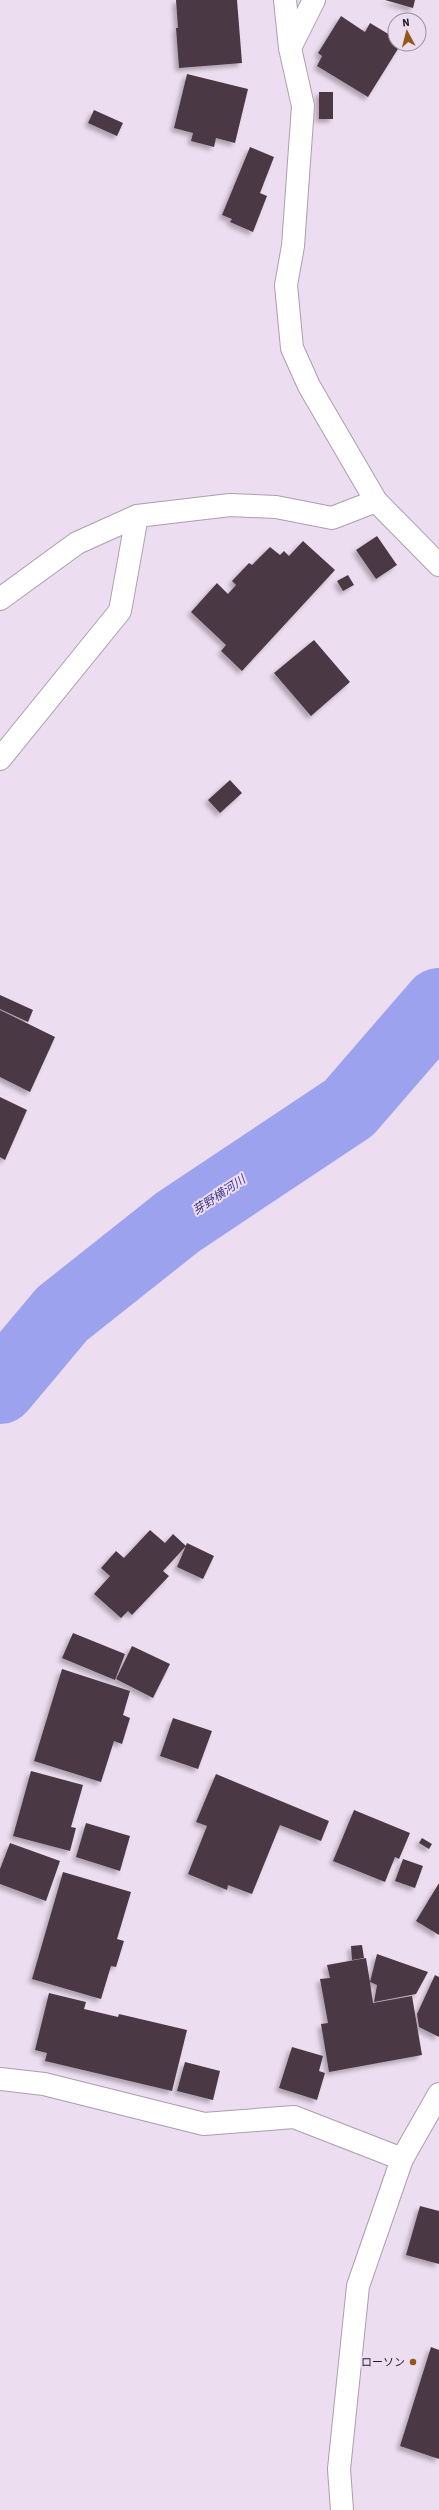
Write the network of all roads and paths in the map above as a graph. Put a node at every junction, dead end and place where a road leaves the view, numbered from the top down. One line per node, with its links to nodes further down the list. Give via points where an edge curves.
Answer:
1 (285, 0): 3 (street)
2 (314, 0): 3 (street)
3 (290, 48): 4 (street, via 303,106 293,246 286,285 292,348 309,386)
4 (376, 501): 5 (street, via 332,518 276,507 230,504); 6 (street)
5 (137, 516): 7 (street, via 77,543); 8 (street, via 120,611)
6 (439, 565)
7 (0, 599)
8 (0, 759)
9 (0, 2079): 11 (street, via 44,2084 204,2124 294,2117)
10 (439, 2094): 11 (street)
11 (402, 2159): 12 (street, via 358,2286 338,2468)
12 (342, 2510)

